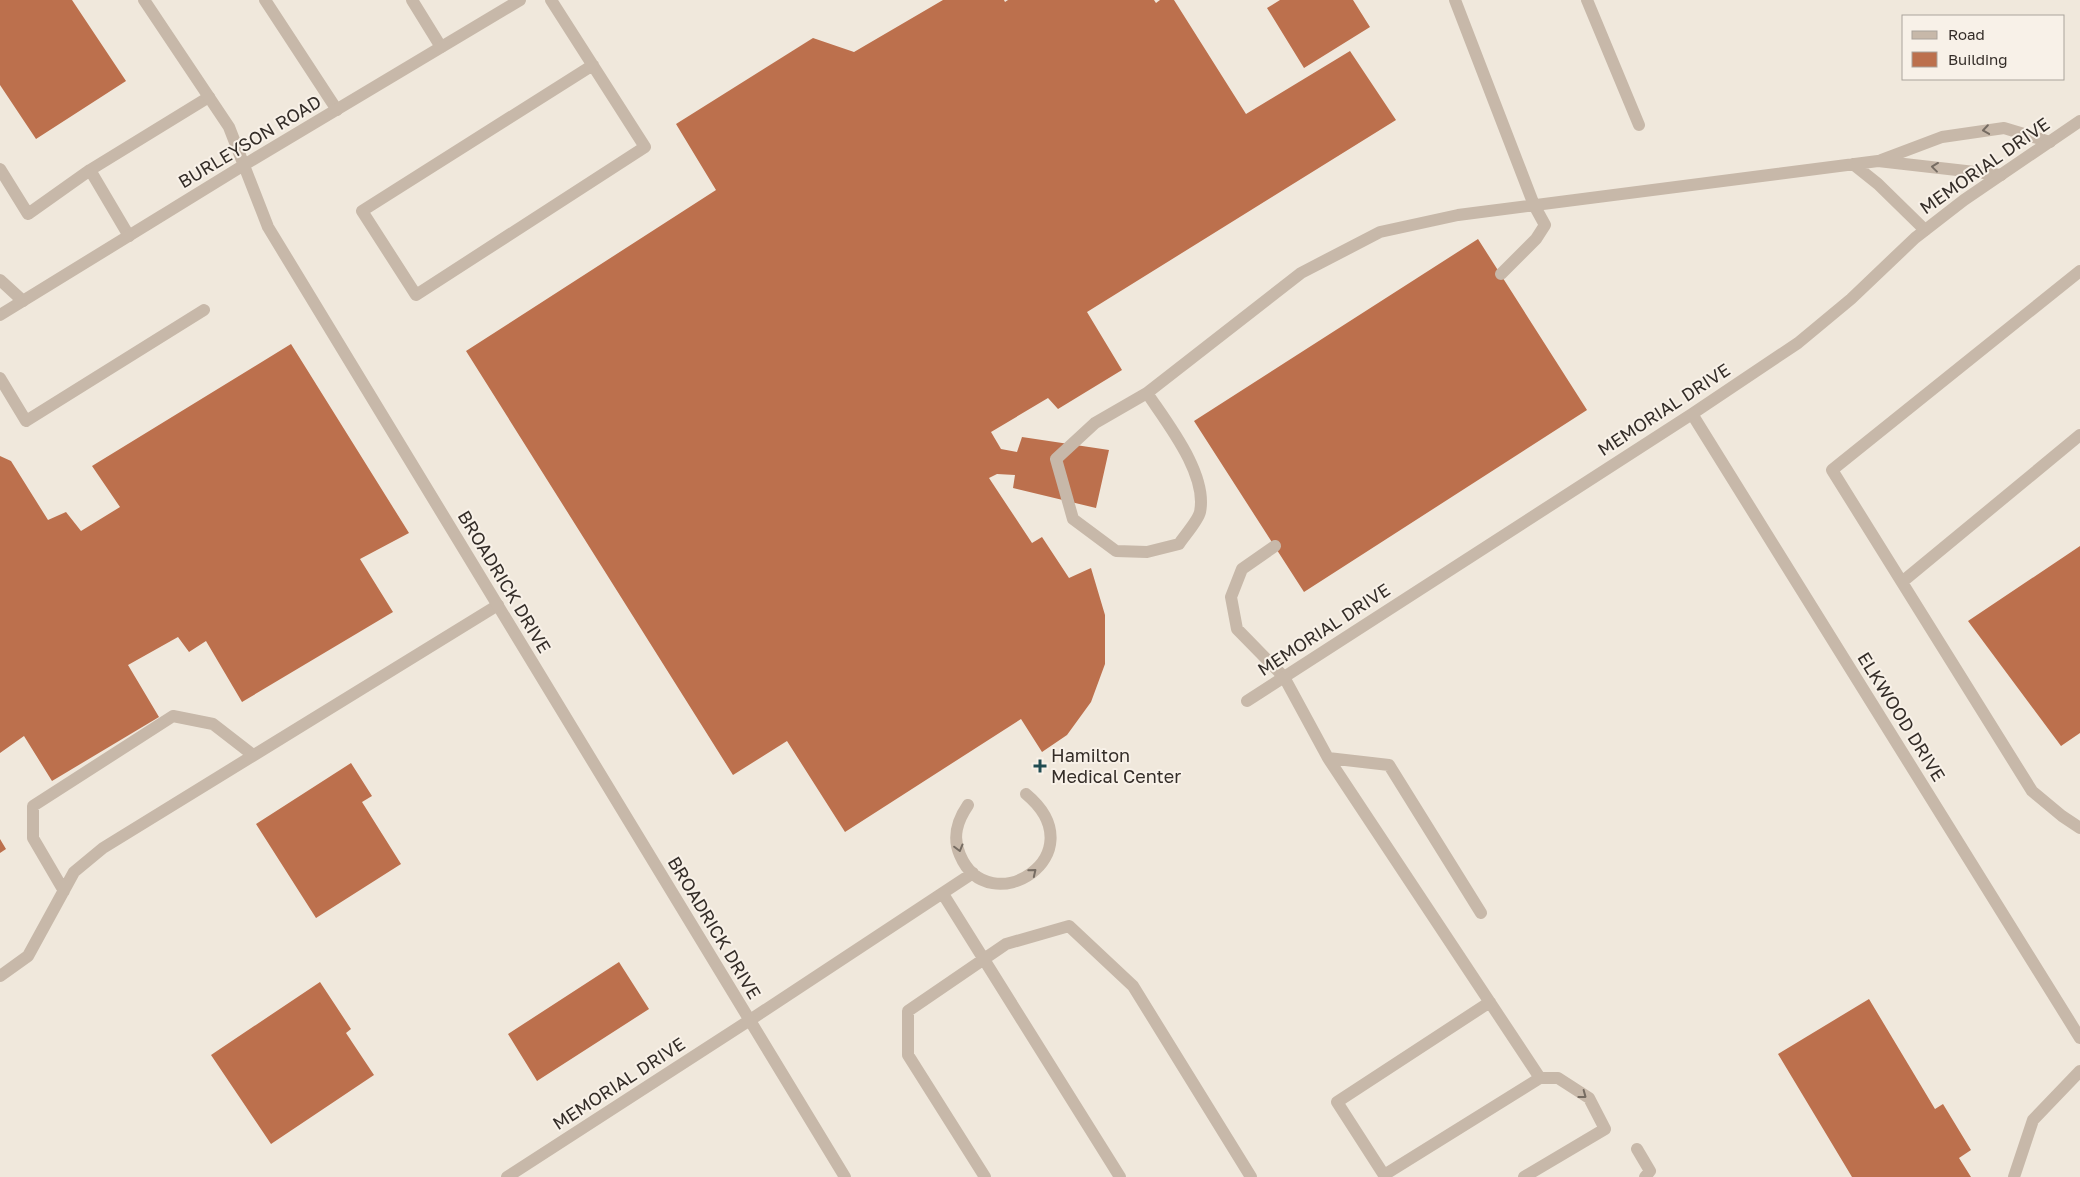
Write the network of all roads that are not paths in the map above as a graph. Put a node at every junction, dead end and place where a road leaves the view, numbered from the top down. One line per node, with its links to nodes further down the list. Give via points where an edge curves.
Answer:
1 (144, 0): 10 (street, BROADRICK DRIVE)
2 (265, 0): 11 (street)
3 (412, 0): 8 (street)
4 (520, 0): 8 (street, BURLEYSON ROAD)
5 (551, 0): 9 (street)
6 (1455, 0): 21 (street)
7 (1587, 0): 13 (street)
8 (441, 47): 11 (street, BURLEYSON ROAD)
9 (593, 65): 9 (street, via 645,147 416,295 362,211)
10 (209, 97): 17 (street, BROADRICK DRIVE, via 229,127); 19 (street)
11 (337, 110): 17 (street, BURLEYSON ROAD)
12 (2080, 121): 14 (street, MEMORIAL DRIVE)
13 (1639, 125)
14 (2050, 142): 15 (street, one-way to 15, via 2004,128 1942,137); 20 (street, MEMORIAL DRIVE)
15 (1878, 161): 16 (street); 20 (street, one-way to 15)
16 (1853, 164): 21 (street); 22 (street)
17 (244, 165): 23 (street, BURLEYSON ROAD); 36 (street, BROADRICK DRIVE, via 268,227)
18 (0, 170): 19 (street, via 28,214)
19 (90, 170): 23 (street)
20 (2001, 175): 22 (street, MEMORIAL DRIVE)
21 (1534, 205): 25 (street, via 1545,225 1536,239); 31 (street, via 1458,215 1380,232 1301,273)
22 (1924, 230): 32 (street, MEMORIAL DRIVE, via 1851,299 1798,342)
23 (129, 236): 27 (street, BURLEYSON ROAD)
24 (2080, 270): 35 (street, via 1832,470)
25 (1500, 274)
26 (0, 280): 27 (street)
27 (23, 301): 29 (street, BURLEYSON ROAD)
28 (204, 310): 30 (street, via 26,421)
29 (0, 315)
30 (0, 378)
31 (1146, 393): 31 (street, via 1095,424 1056,460 1073,519 1116,550 1147,552 1179,544 1200,513 1199,480 1181,445)
32 (1692, 414): 37 (street, MEMORIAL DRIVE); 52 (street, ELKWOOD DRIVE)
33 (2080, 435): 35 (street)
34 (1275, 546): 37 (street, via 1242,569 1231,597 1238,629)
35 (1902, 582): 43 (street, via 2032,791)
36 (498, 605): 39 (street); 51 (street, BROADRICK DRIVE)
37 (1284, 677): 38 (street, MEMORIAL DRIVE); 40 (street)
38 (1247, 701)
39 (253, 755): 45 (street, via 103,848 74,872); 45 (street, via 213,724 173,716 33,806 33,838)
40 (1328, 758): 47 (street, via 1389,764); 50 (street)
41 (1026, 794): 44 (street, one-way to 41, via 988,882 1020,881 1034,873 1044,861 1050,846 1050,830 1045,814)
42 (968, 805): 44 (street, one-way to 44, via 960,817 956,840 963,862)
43 (2080, 828)
44 (973, 874): 46 (street, MEMORIAL DRIVE)
45 (64, 891): 49 (street, via 28,956)
46 (943, 894): 48 (street); 51 (street, MEMORIAL DRIVE)
47 (1480, 913)
48 (985, 959): 58 (street, via 908,1012 908,1055); 59 (street); 60 (street, via 1006,944 1069,926 1133,986)
49 (0, 976)
50 (1490, 1002): 54 (street); 54 (street, via 1337,1102 1384,1175)
51 (750, 1020): 56 (street, MEMORIAL DRIVE); 57 (street, BROADRICK DRIVE)
52 (2080, 1038)
53 (2080, 1071): 63 (street, via 2033,1120)
54 (1540, 1078): 61 (street, one-way to 61, via 1558,1078 1589,1098 1605,1128)
55 (1637, 1149): 62 (street, via 1650,1171)
56 (507, 1177)
57 (846, 1177)
58 (985, 1177)
59 (1120, 1177)
60 (1251, 1177)
61 (1524, 1177)
62 (1645, 1177)
63 (2014, 1177)

